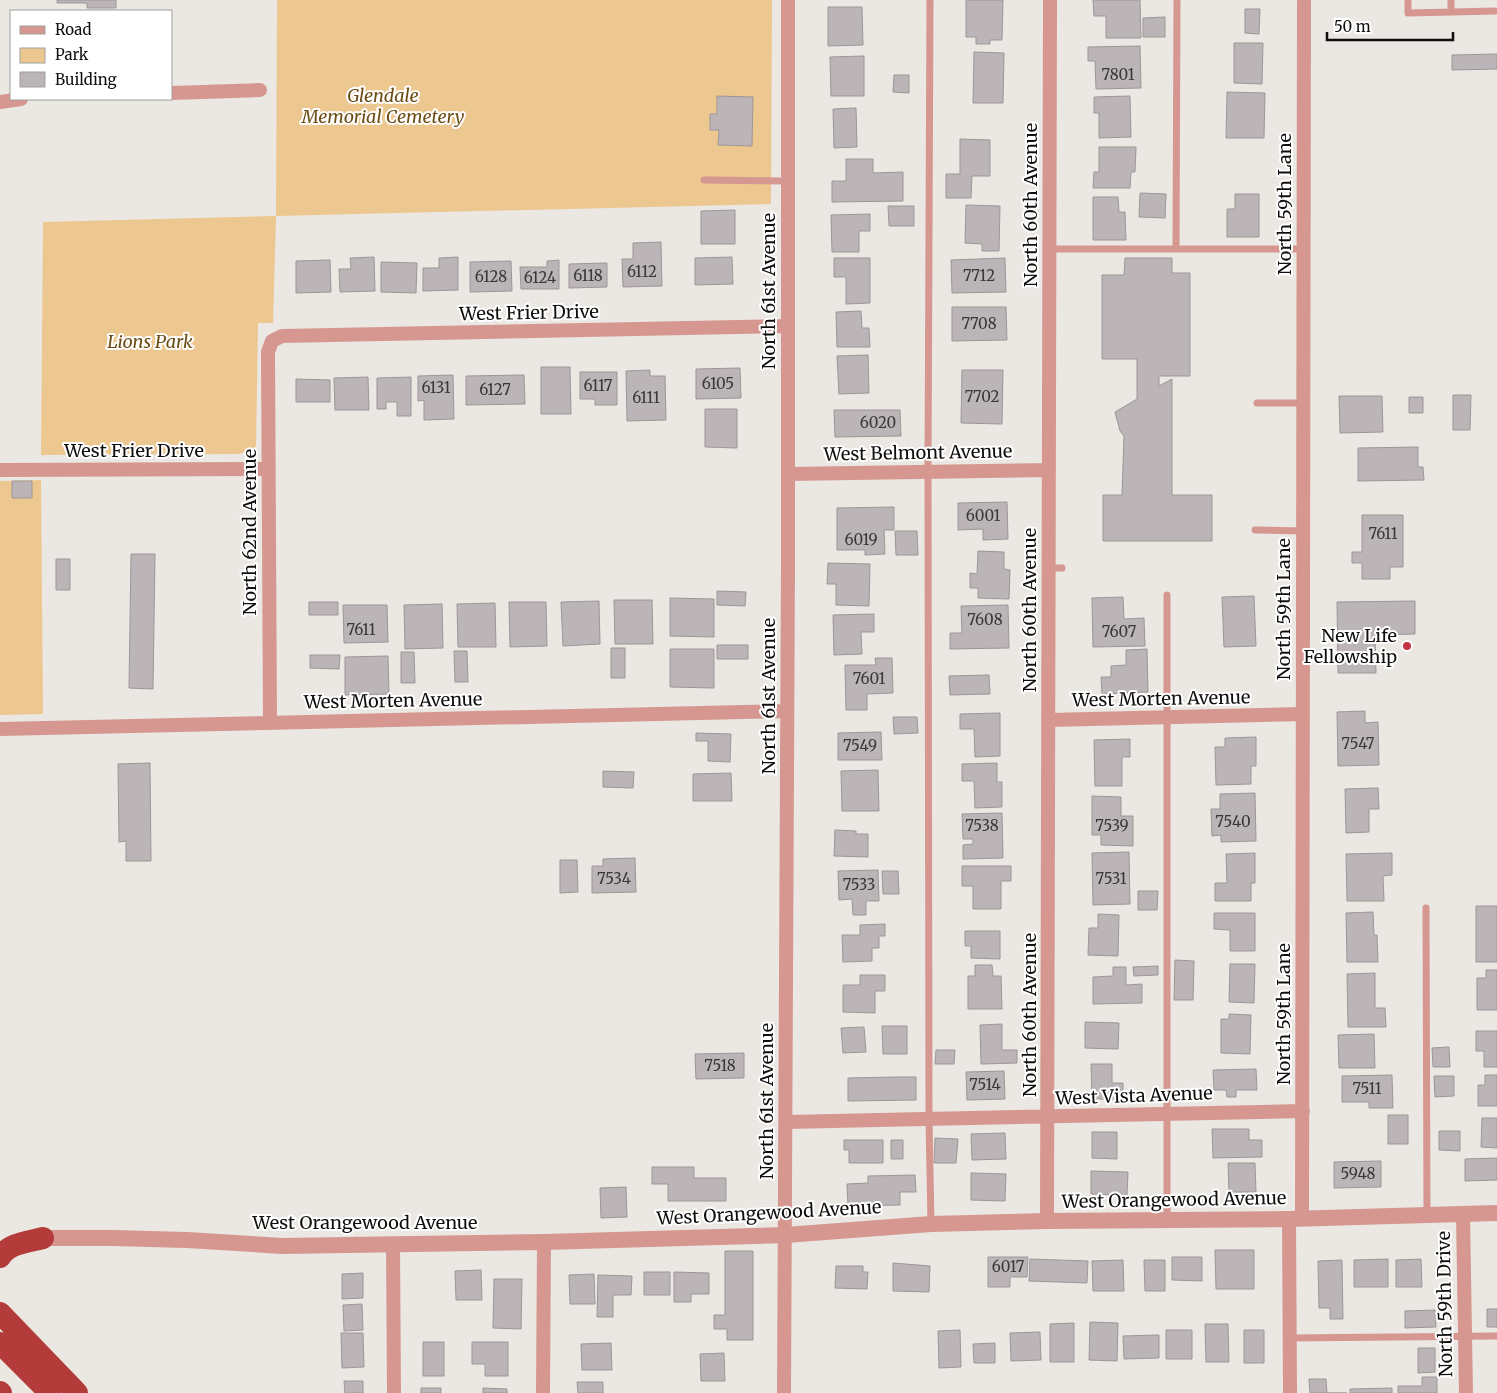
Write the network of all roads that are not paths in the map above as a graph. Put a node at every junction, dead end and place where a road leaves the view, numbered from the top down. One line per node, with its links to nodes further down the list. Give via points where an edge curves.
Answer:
1 (788, 0): 15 (street, North 61st Avenue)
2 (930, 0): 26 (lane)
3 (1050, 0): 16 (street, North 60th Avenue)
4 (1177, 0): 17 (lane)
5 (1304, 0): 18 (street, North 59th Lane)
6 (1408, 0): 9 (lane, via 1408,13)
7 (1451, 0): 9 (lane)
8 (1495, 11): 9 (lane)
9 (1451, 12)
10 (260, 90): 11 (street)
11 (172, 93)
12 (14, 100): 13 (street)
13 (0, 102)
14 (704, 180): 15 (lane)
15 (789, 181): 19 (street, North 61st Avenue)
16 (1050, 249): 17 (lane); 25 (street, North 60th Avenue)
17 (1176, 249): 18 (lane)
18 (1304, 249): 22 (street, North 59th Lane)
19 (787, 326): 20 (street, West Frier Drive, via 282,336); 27 (street, North 61st Avenue)
20 (272, 341): 23 (street, North 62nd Avenue, via 268,352)
21 (1257, 404): 22 (lane)
22 (1303, 404): 29 (street, North 59th Lane)
23 (268, 469): 24 (street, West Frier Drive); 35 (street, North 62nd Avenue)
24 (0, 470)
25 (1049, 470): 26 (street, West Belmont Avenue); 34 (street, North 60th Avenue, via 1055,568)
26 (928, 472): 27 (street, West Belmont Avenue); 41 (lane)
27 (788, 474): 31 (street, North 61st Avenue)
28 (1256, 530): 29 (lane)
29 (1303, 531): 32 (street, North 59th Lane)
30 (1167, 595): 33 (lane)
31 (787, 711): 35 (street, West Morten Avenue); 42 (street, North 61st Avenue)
32 (1303, 714): 33 (street, West Morten Avenue); 38 (street, North 59th Lane)
33 (1168, 718): 34 (street, West Morten Avenue); 39 (lane)
34 (1049, 720): 40 (street, North 60th Avenue)
35 (270, 723): 36 (street, West Morten Avenue)
36 (0, 729)
37 (1426, 908): 45 (lane)
38 (1303, 1111): 39 (street, West Vista Avenue); 47 (street, North 59th Lane)
39 (1167, 1114): 40 (street, West Vista Avenue); 46 (lane)
40 (1048, 1117): 41 (street, West Vista Avenue); 48 (street, North 60th Avenue)
41 (929, 1119): 42 (street, West Vista Avenue); 49 (lane)
42 (786, 1122): 51 (street, North 61st Avenue)
43 (1497, 1213): 44 (street, West Orangewood Avenue)
44 (1463, 1214): 45 (street, West Orangewood Avenue); 58 (street, North 59th Drive)
45 (1426, 1215): 47 (street, West Orangewood Avenue)
46 (1167, 1219): 47 (street, West Orangewood Avenue); 48 (street, West Orangewood Avenue)
47 (1296, 1219): 59 (street, North 59th Lane)
48 (1047, 1221): 49 (street, West Orangewood Avenue)
49 (931, 1224): 51 (street, West Orangewood Avenue)
50 (0, 1234): 52 (highway)
51 (786, 1235): 53 (street, West Orangewood Avenue); 65 (street, North 61st Avenue)
52 (43, 1238): 54 (street, West Orangewood Avenue, via 168,1239 282,1246); 55 (highway, via 11,1247)
53 (544, 1242): 54 (street, West Orangewood Avenue); 64 (street)
54 (393, 1244): 63 (street)
55 (0, 1257)
56 (0, 1313): 62 (highway)
57 (1497, 1336): 58 (lane)
58 (1464, 1337): 59 (lane); 67 (street, North 59th Drive)
59 (1291, 1338): 66 (street, North 59th Lane)
60 (0, 1343): 61 (highway)
61 (50, 1393)
62 (77, 1393)
63 (394, 1393)
64 (543, 1393)
65 (784, 1393)
66 (1290, 1393)
67 (1466, 1393)

